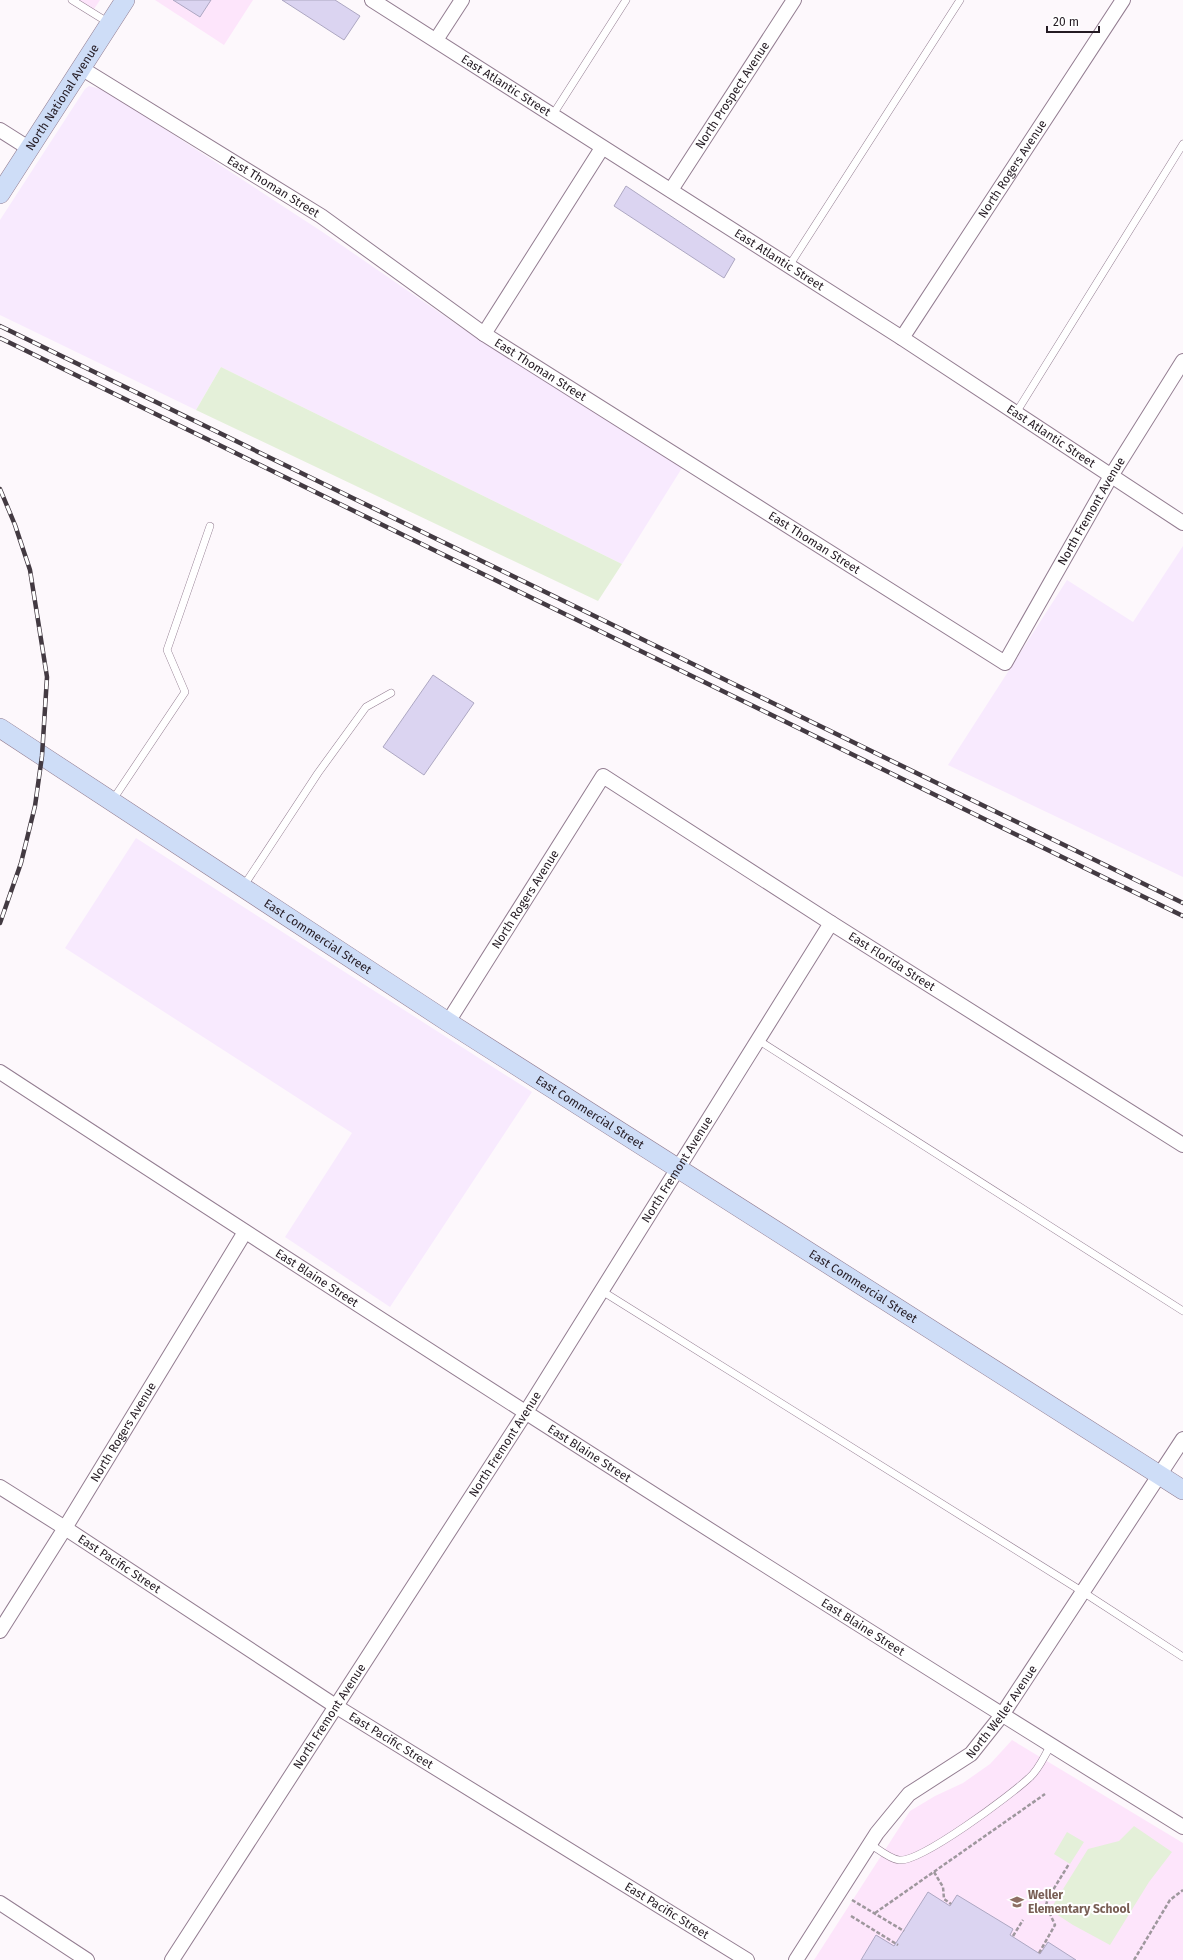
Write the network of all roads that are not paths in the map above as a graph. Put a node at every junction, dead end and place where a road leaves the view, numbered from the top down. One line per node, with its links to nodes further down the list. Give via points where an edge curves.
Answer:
1 (72, 0): 9 (lane)
2 (125, 0): 9 (street, North National Avenue)
3 (372, 0): 10 (street, East Atlantic Street)
4 (462, 0): 10 (street)
5 (626, 0): 12 (lane)
6 (794, 0): 17 (street, North Prospect Avenue)
7 (960, 0): 19 (lane)
8 (1122, 0): 21 (street, North Rogers Avenue)
9 (110, 23): 11 (street, North National Avenue)
10 (436, 40): 12 (street, East Atlantic Street)
11 (81, 68): 16 (street, North National Avenue); 20 (street, East Thoman Street, via 321,216)
12 (552, 116): 15 (street, East Atlantic Street)
13 (0, 130): 16 (street)
14 (1183, 144): 23 (lane)
15 (602, 148): 17 (street, East Atlantic Street); 20 (street)
16 (30, 149): 18 (street, North National Avenue)
17 (671, 190): 19 (street, East Atlantic Street)
18 (0, 194)
19 (789, 266): 21 (street, East Atlantic Street)
20 (484, 334): 27 (street, East Thoman Street)
21 (902, 338): 23 (street, East Atlantic Street)
22 (1183, 361): 24 (street, North Fremont Avenue)
23 (1016, 413): 24 (street, East Atlantic Street)
24 (1111, 476): 25 (street, East Atlantic Street); 27 (street, North Fremont Avenue)
25 (1183, 523)
26 (210, 526): 31 (lane, via 167,650 185,692)
27 (1005, 663)
28 (391, 693): 32 (lane, via 366,707 318,772)
29 (0, 728): 31 (street, East Commercial Street)
30 (603, 776): 33 (street, East Florida Street); 34 (street, North Rogers Avenue)
31 (112, 801): 32 (street, East Commercial Street)
32 (243, 888): 34 (street, East Commercial Street)
33 (831, 923): 35 (street, North Fremont Avenue); 37 (street, East Florida Street)
34 (448, 1022): 38 (street, East Commercial Street)
35 (758, 1040): 38 (street, North Fremont Avenue); 41 (lane)
36 (0, 1072): 39 (street, East Blaine Street)
37 (1183, 1145)
38 (679, 1168): 40 (street, North Fremont Avenue); 44 (street, East Commercial Street)
39 (245, 1232): 42 (street, East Blaine Street); 47 (street, North Rogers Avenue)
40 (602, 1291): 42 (street, North Fremont Avenue); 48 (lane)
41 (1183, 1311)
42 (526, 1412): 51 (street, North Fremont Avenue); 52 (street, East Blaine Street)
43 (1183, 1439): 44 (street, North Weller Avenue)
44 (1160, 1475): 46 (street, East Commercial Street); 48 (street, North Weller Avenue)
45 (0, 1487): 47 (street, East Pacific Street)
46 (1183, 1490)
47 (66, 1528): 49 (street, North Rogers Avenue); 51 (street, East Pacific Street)
48 (1083, 1592): 50 (lane); 52 (street, North Weller Avenue)
49 (0, 1631)
50 (1183, 1657)
51 (337, 1707): 58 (street, North Fremont Avenue); 59 (street, East Pacific Street)
52 (1002, 1714): 53 (street, East Blaine Street); 55 (street, North Weller Avenue, via 971,1754 909,1794)
53 (1051, 1745): 54 (street, East Blaine Street); 55 (lane, via 1030,1777 949,1837 917,1856 900,1860)
54 (1183, 1827)
55 (870, 1844): 60 (street, North Weller Avenue)
56 (0, 1903): 57 (street)
57 (87, 1960)
58 (172, 1960)
59 (747, 1960)
60 (796, 1960)

